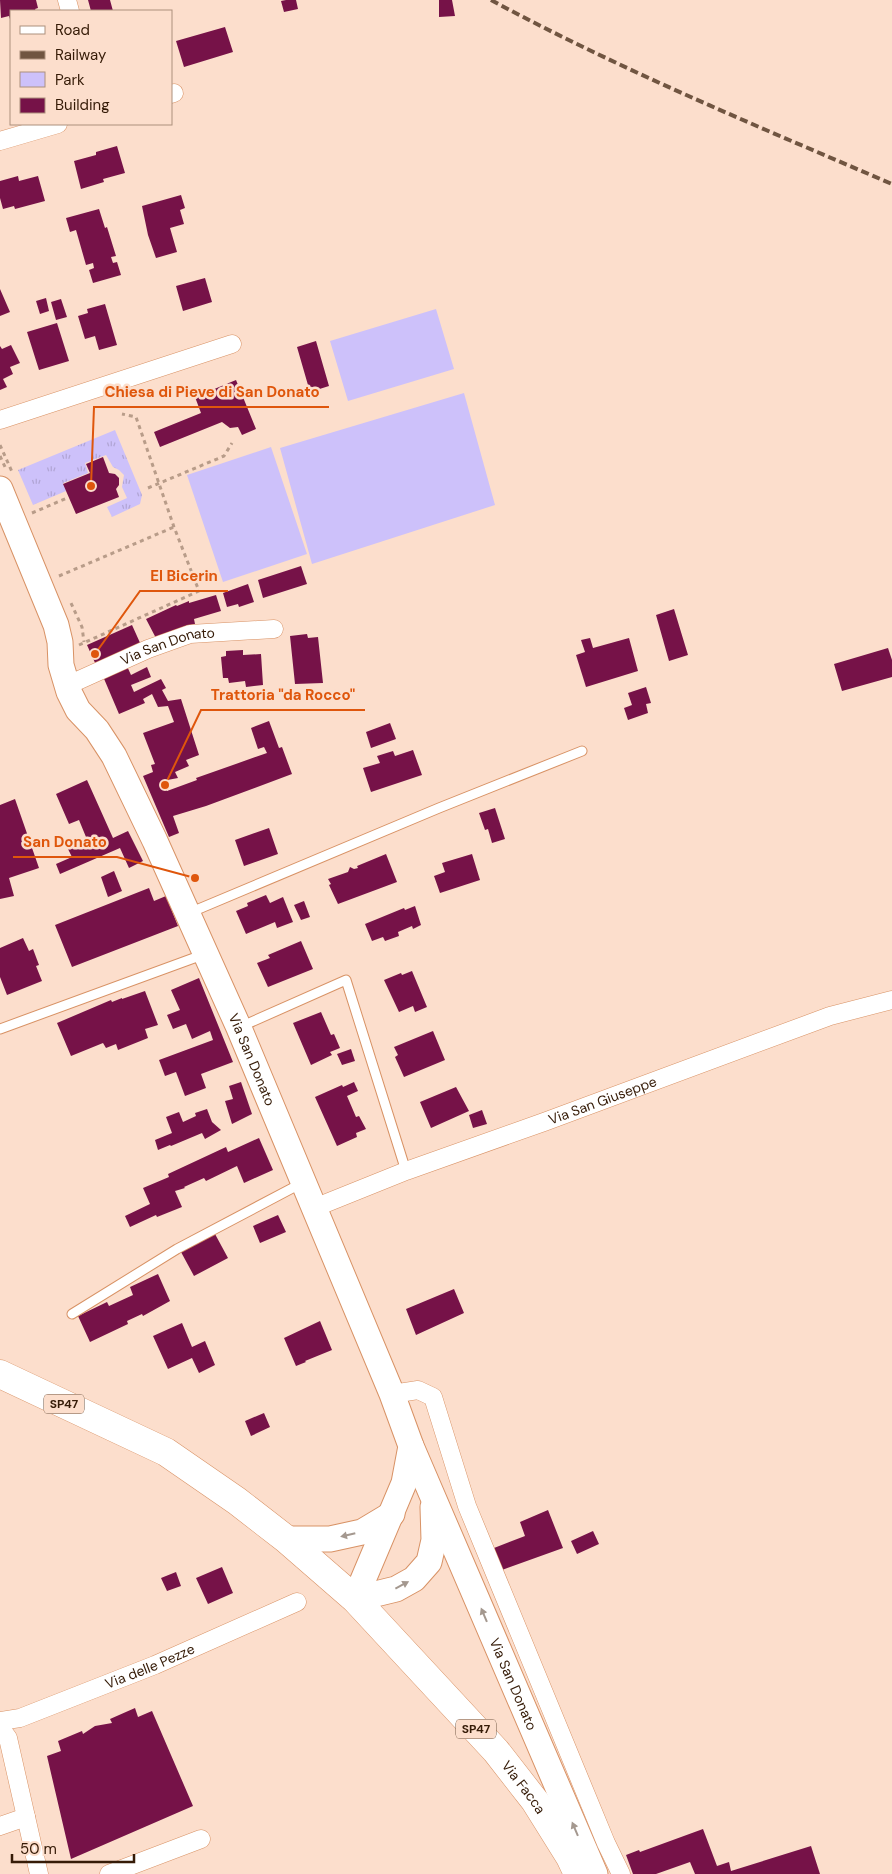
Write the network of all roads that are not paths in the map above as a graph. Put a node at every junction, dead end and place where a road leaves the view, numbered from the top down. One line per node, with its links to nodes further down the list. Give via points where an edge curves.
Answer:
1 (55, 125): 2 (street)
2 (0, 141)
3 (232, 344): 4 (street)
4 (0, 420)
5 (0, 489): 7 (street, Via San Donato, via 56,625)
6 (274, 629): 7 (street, Via San Donato, via 190,634 148,648)
7 (66, 686): 9 (street, Via San Donato, via 78,710 98,730 114,756)
8 (582, 751): 9 (lane)
9 (188, 914): 10 (street, Via San Donato)
10 (205, 954): 12 (street, Via San Donato); 13 (lane)
11 (892, 1000): 14 (street, Via San Giuseppe, via 830,1016)
12 (239, 1028): 14 (lane, via 346,980); 15 (street, Via San Donato)
13 (0, 1029)
14 (406, 1171): 16 (street, Via San Giuseppe)
15 (303, 1182): 16 (street, Via San Donato); 17 (lane, via 177,1249)
16 (314, 1208): 20 (street, Via San Donato)
17 (72, 1314)
18 (0, 1374): 21 (main road, SP47)
19 (0, 1387): 21 (street)
20 (392, 1394): 22 (street, Via San Donato); 37 (street, via 418,1390 432,1398 467,1506)
21 (128, 1434): 25 (main road, SP47, via 166,1452)
22 (411, 1446): 23 (street, Via San Donato); 24 (street, via 404,1483)
23 (432, 1495): 26 (street, Via San Donato, one-way to 23, via 396,1589 414,1578 429,1562 434,1540); 36 (street, Via San Donato, one-way to 23)
24 (392, 1514): 25 (street, one-way to 25, via 362,1532 330,1539); 26 (street)
25 (286, 1539): 26 (main road, SP47)
26 (355, 1599): 35 (main road, Via Facca / SP47, via 496,1751 535,1801)
27 (297, 1602): 28 (street, Via delle Pezze, via 155,1665 20,1718)
28 (0, 1721)
29 (0, 1727): 30 (street, via 8,1738)
30 (26, 1817): 31 (street); 34 (street)
31 (0, 1826)
32 (201, 1839): 33 (street)
33 (119, 1872)
34 (39, 1874)
35 (578, 1874)
36 (595, 1874)
37 (621, 1874)

